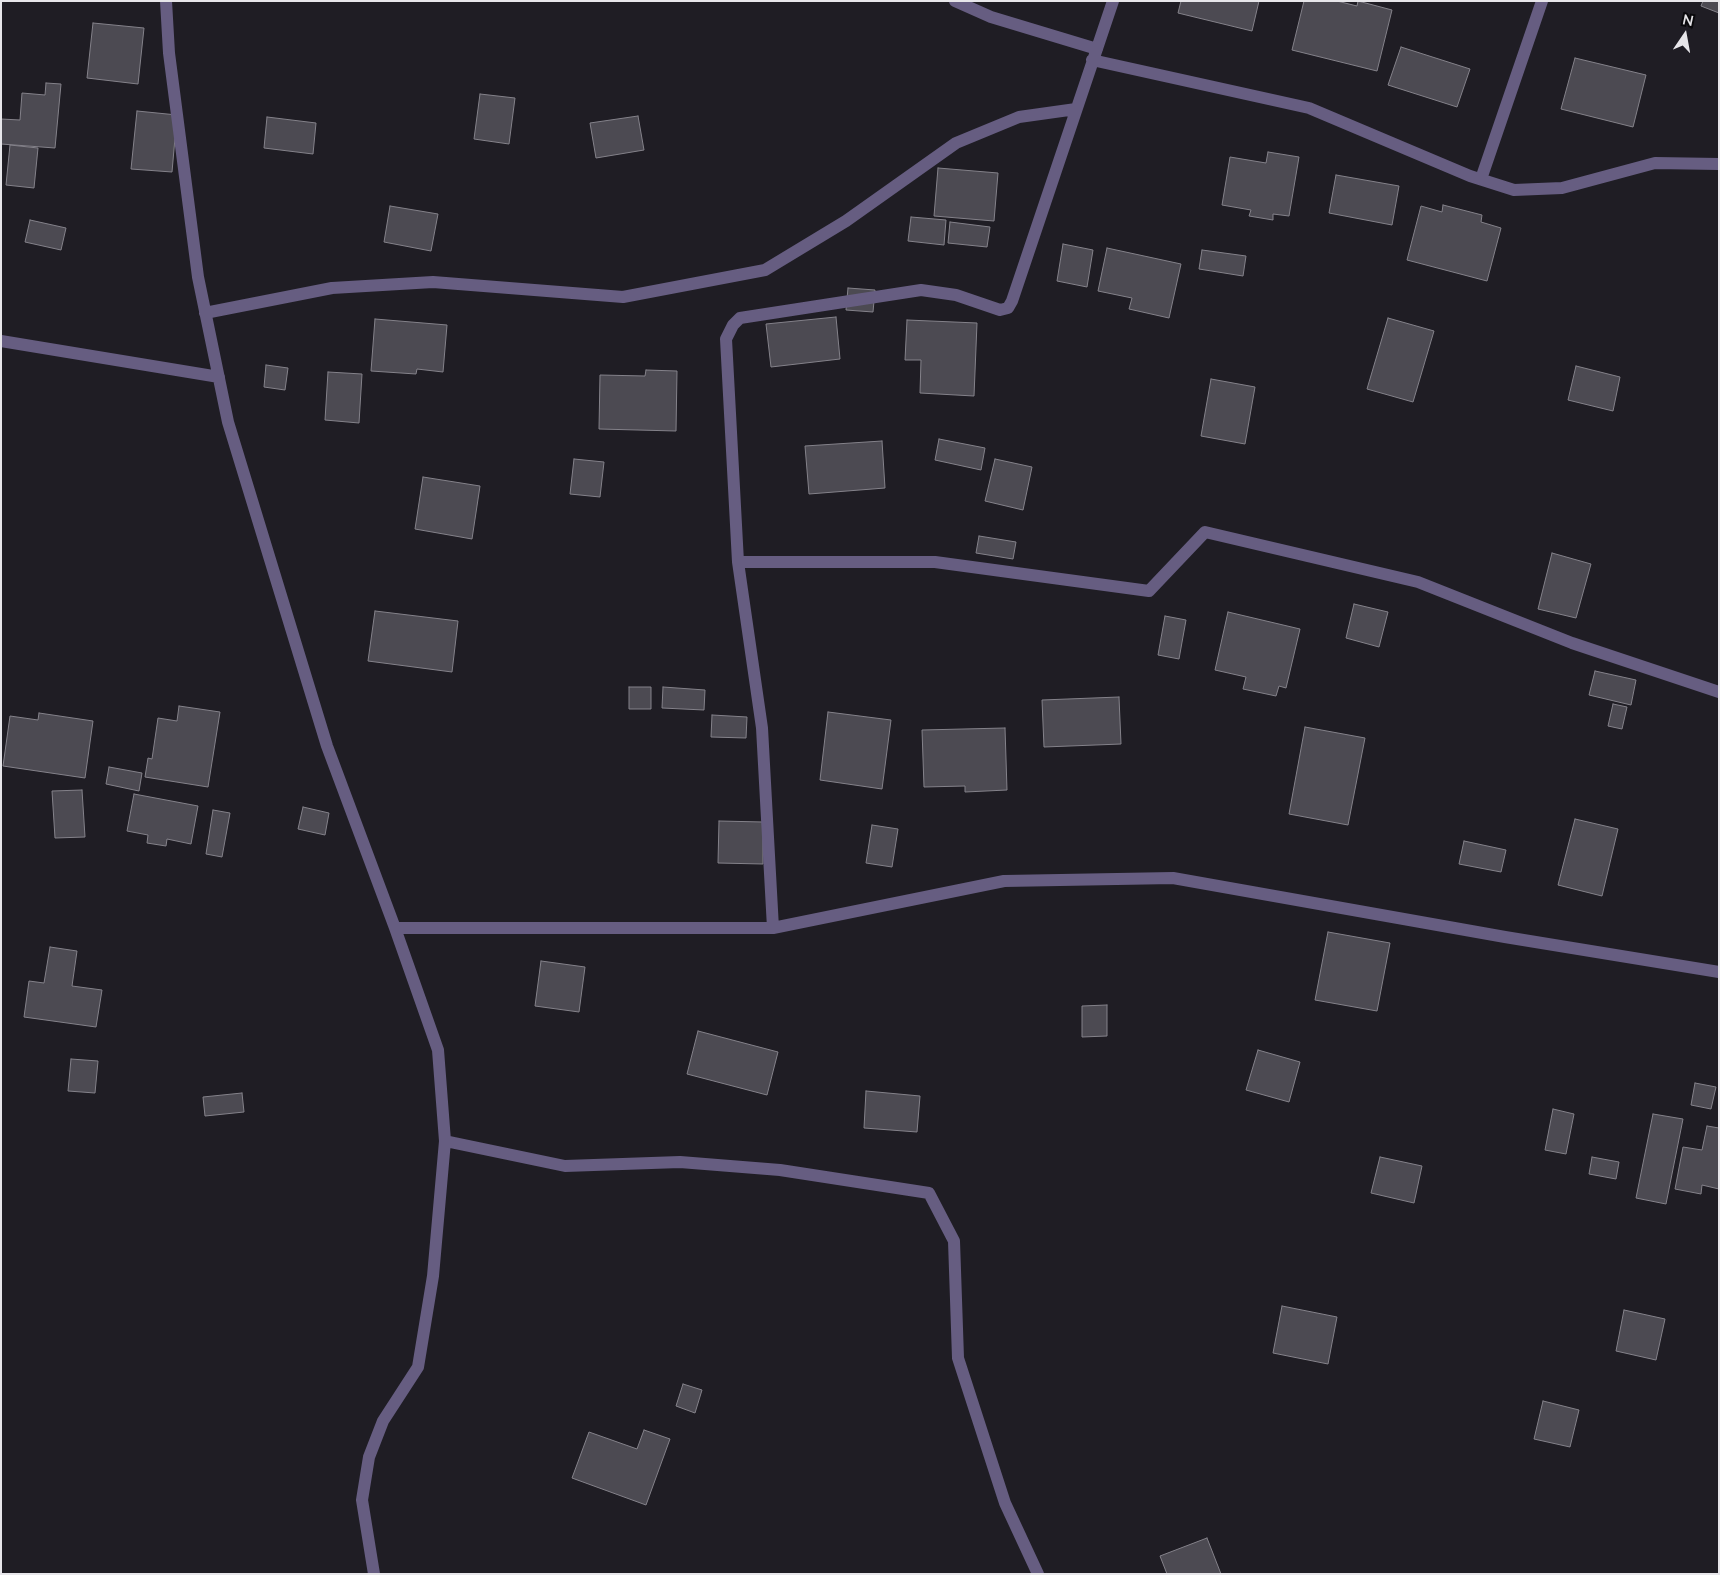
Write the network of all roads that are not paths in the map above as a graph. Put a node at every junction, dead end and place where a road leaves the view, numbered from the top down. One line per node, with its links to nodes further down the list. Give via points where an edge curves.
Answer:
1 (166, 1): 9 (street, via 169,53)
2 (955, 1): 5 (street)
3 (1112, 1): 5 (street)
4 (1542, 1): 8 (street)
5 (1094, 55): 6 (street); 8 (street, via 1309,108)
6 (1076, 109): 9 (street, via 1019,117 956,143 846,222 765,270 623,297 434,282 332,288); 12 (street, via 1008,308 1000,310 956,295 921,290 740,318 733,325 726,339)
7 (1719, 164): 8 (street, via 1654,163 1562,188 1514,190)
8 (1481, 179)
9 (205, 313): 11 (street)
10 (1, 341): 11 (street)
11 (219, 376): 14 (street, via 228,422 327,746)
12 (738, 562): 13 (street, via 935,562 1149,591 1205,532 1418,582 1572,644); 15 (street, via 762,728)
13 (1719, 692)
14 (395, 928): 15 (street); 17 (street, via 438,1050)
15 (773, 928): 16 (street, via 1004,881 1173,878)
16 (1719, 972)
17 (445, 1141): 18 (street, via 433,1276 418,1367 383,1421 369,1457 362,1500); 19 (street, via 565,1166 680,1162 780,1170 929,1193 954,1241 958,1358 1005,1503)
18 (374, 1574)
19 (1038, 1574)

